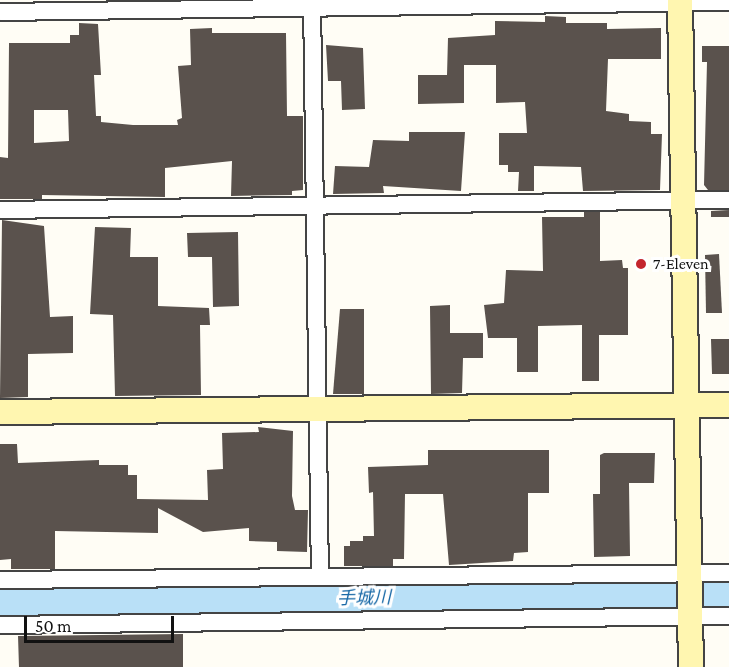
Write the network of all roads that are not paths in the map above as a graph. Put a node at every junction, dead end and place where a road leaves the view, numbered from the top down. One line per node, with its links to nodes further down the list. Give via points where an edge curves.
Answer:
1 (680, 2): 2 (street); 3 (street); 5 (street)
2 (729, 3)
3 (312, 4): 4 (street); 7 (street)
4 (0, 12)
5 (683, 200): 6 (street); 7 (street); 9 (street)
6 (729, 200)
7 (314, 206): 8 (street); 11 (street)
8 (0, 210)
9 (688, 405): 10 (street); 11 (street); 15 (street)
10 (729, 405)
11 (318, 409): 12 (street); 14 (street)
12 (0, 412)
13 (729, 573): 15 (street)
14 (320, 577): 15 (street); 16 (street)
15 (689, 578): 17 (street)
16 (0, 580)
17 (689, 612): 18 (street); 19 (street); 20 (street)
18 (729, 616)
19 (0, 625)
20 (691, 667)

